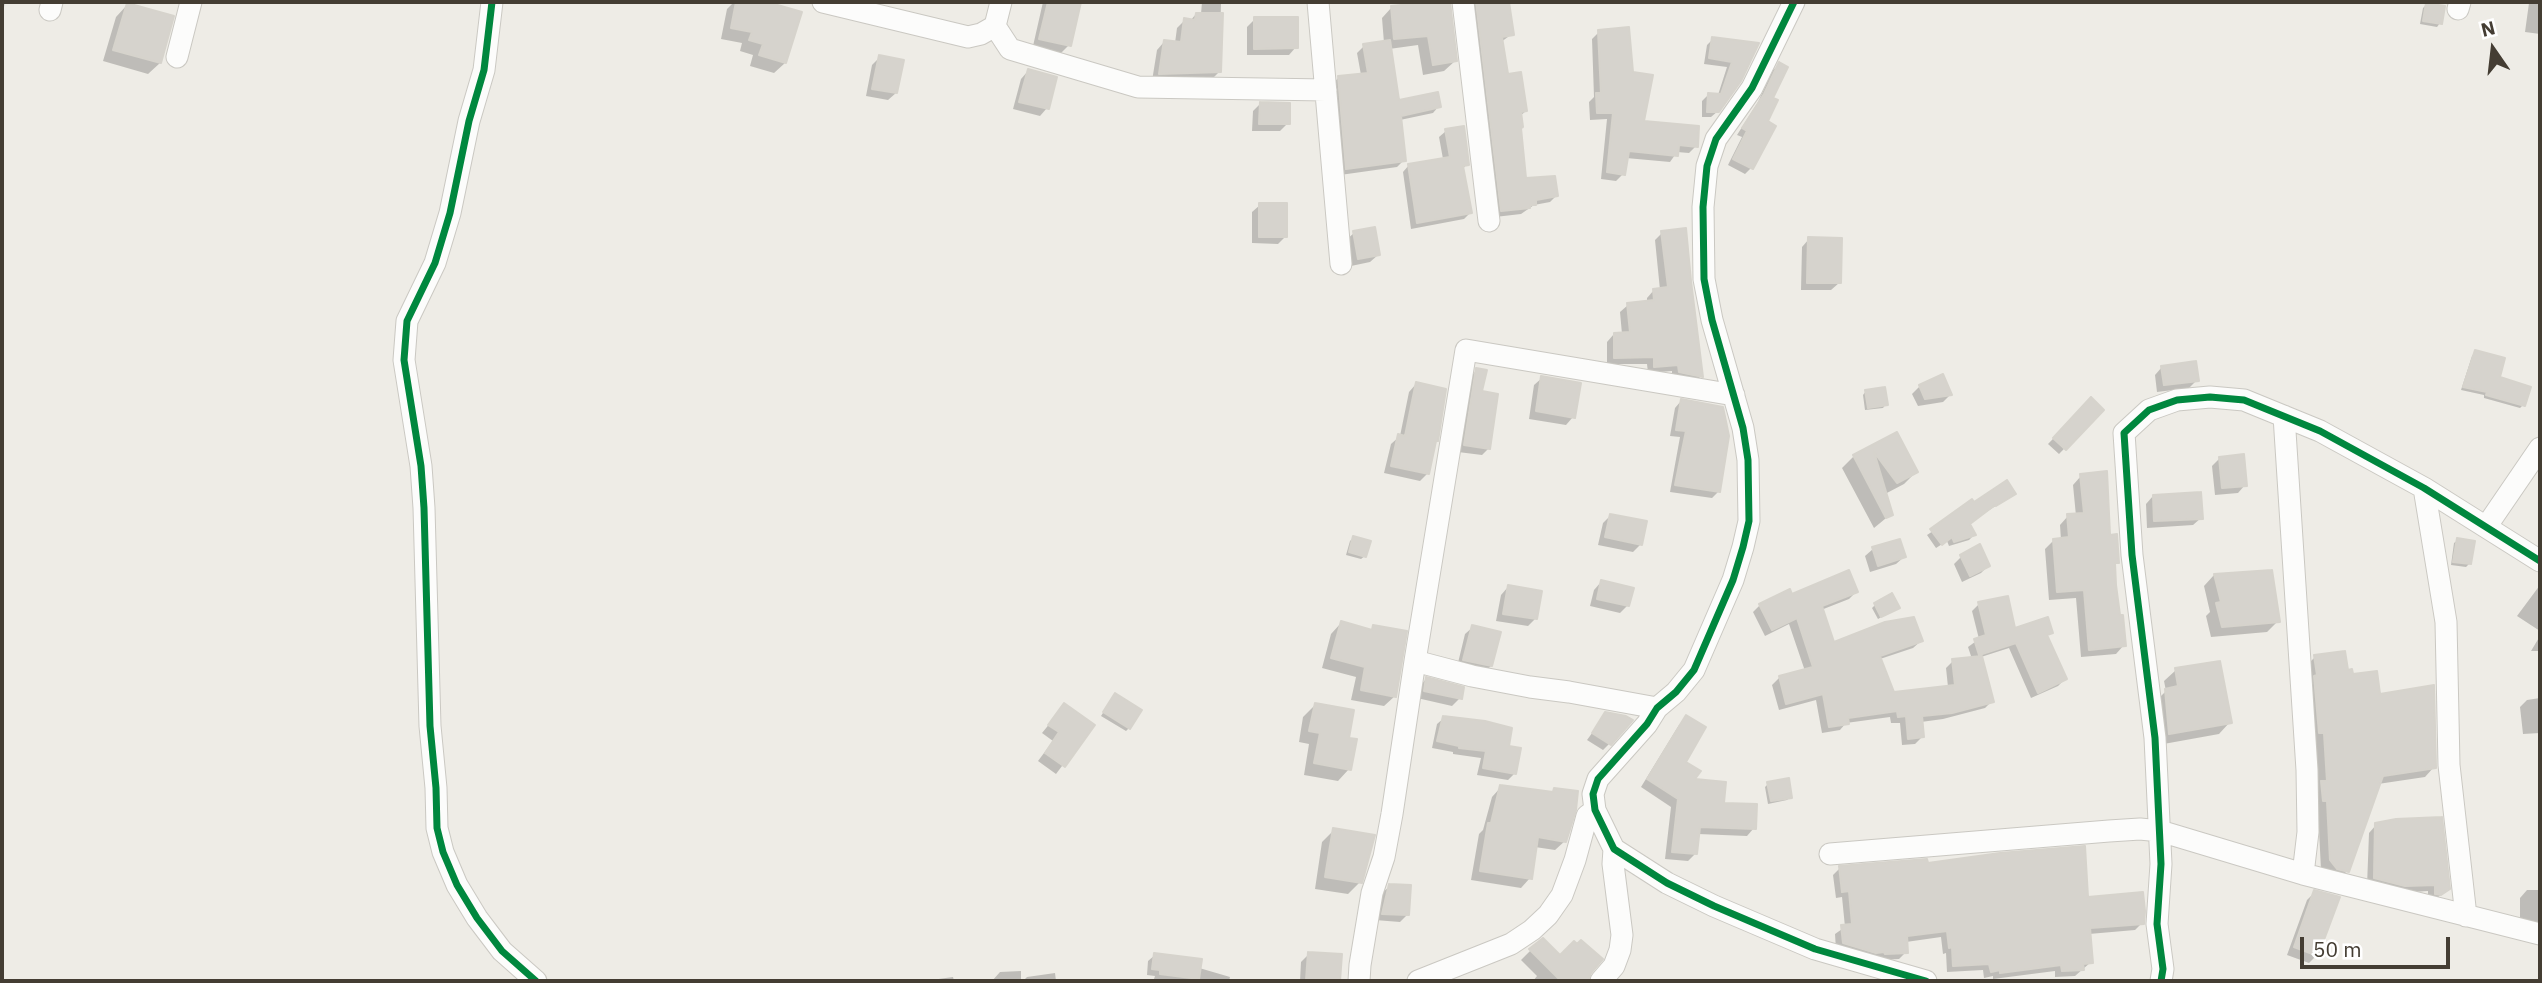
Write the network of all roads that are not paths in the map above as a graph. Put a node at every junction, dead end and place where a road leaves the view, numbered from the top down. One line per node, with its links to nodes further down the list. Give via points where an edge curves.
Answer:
1 (191, 2): 9 (street)
2 (492, 2): 28 (street, via 484,70 450,213 435,263 407,321 404,360 424,498 437,828 457,885 477,918 502,951)
3 (822, 2): 8 (street, via 968,37)
4 (1001, 2): 8 (street)
5 (1318, 2): 10 (street)
6 (1464, 2): 11 (street)
7 (1794, 2): 13 (street, via 1752,88 1716,139 1707,166 1704,279)
8 (995, 26): 10 (street, via 1010,49 1138,87)
9 (177, 58)
10 (1326, 90): 12 (street)
11 (1489, 220)
12 (1341, 264)
13 (1734, 395): 19 (street, via 1466,350); 20 (street, via 1748,460 1749,521 1743,547 1694,670)
14 (2284, 416): 16 (street); 22 (street, via 2244,400 2176,400 2149,410 2124,433); 25 (street, via 2307,770)
15 (2540, 449): 17 (street)
16 (2424, 488): 17 (street); 26 (street, via 2446,622 2449,765)
17 (2486, 527): 18 (street)
18 (2540, 561)
19 (1415, 661): 20 (street, via 1530,687); 29 (street, via 1392,814 1372,893)
20 (1657, 708): 21 (street, via 1598,779 1593,794)
21 (1595, 810): 23 (street); 30 (street, via 1587,816 1562,895 1548,915 1511,944)
22 (2160, 831): 24 (street, via 2109,831); 25 (street); 33 (street, via 2157,914)
23 (1614, 849): 31 (street, via 1621,942 1614,966); 32 (street, via 1667,883 1764,928 1815,949)
24 (1830, 854)
25 (2303, 874): 26 (street)
26 (2466, 916): 27 (street)
27 (2540, 934)
28 (536, 981)
29 (1359, 981)
30 (1418, 981)
31 (1601, 981)
32 (1926, 981)
33 (2161, 981)

